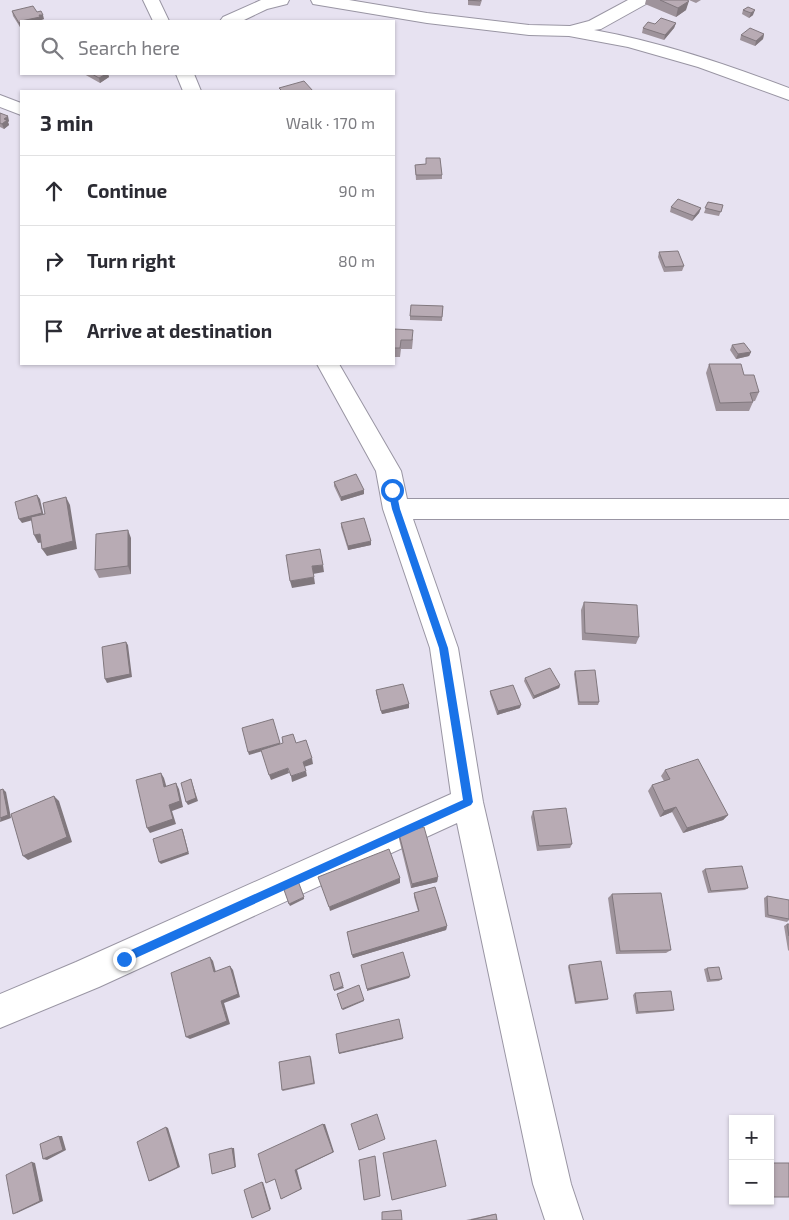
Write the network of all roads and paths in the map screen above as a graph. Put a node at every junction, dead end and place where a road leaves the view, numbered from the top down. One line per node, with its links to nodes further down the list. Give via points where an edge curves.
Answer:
1 (152, 0): 5 (street)
2 (280, 0): 6 (street, via 261,4)
3 (319, 0): 7 (street, via 427,18 529,30)
4 (640, 0): 7 (street, via 595,25)
5 (162, 20)
6 (231, 20)
7 (570, 31): 10 (street, via 630,42 704,63)
8 (185, 75): 9 (street)
9 (192, 90)
10 (789, 94)
11 (0, 101): 12 (street)
12 (20, 109)
13 (329, 365): 14 (street, via 388,471)
14 (396, 509): 15 (street); 16 (street, via 444,648)
15 (789, 509)
16 (468, 802): 17 (street, via 87,975); 18 (street, via 552,1184)
17 (0, 1011)
18 (564, 1220)

